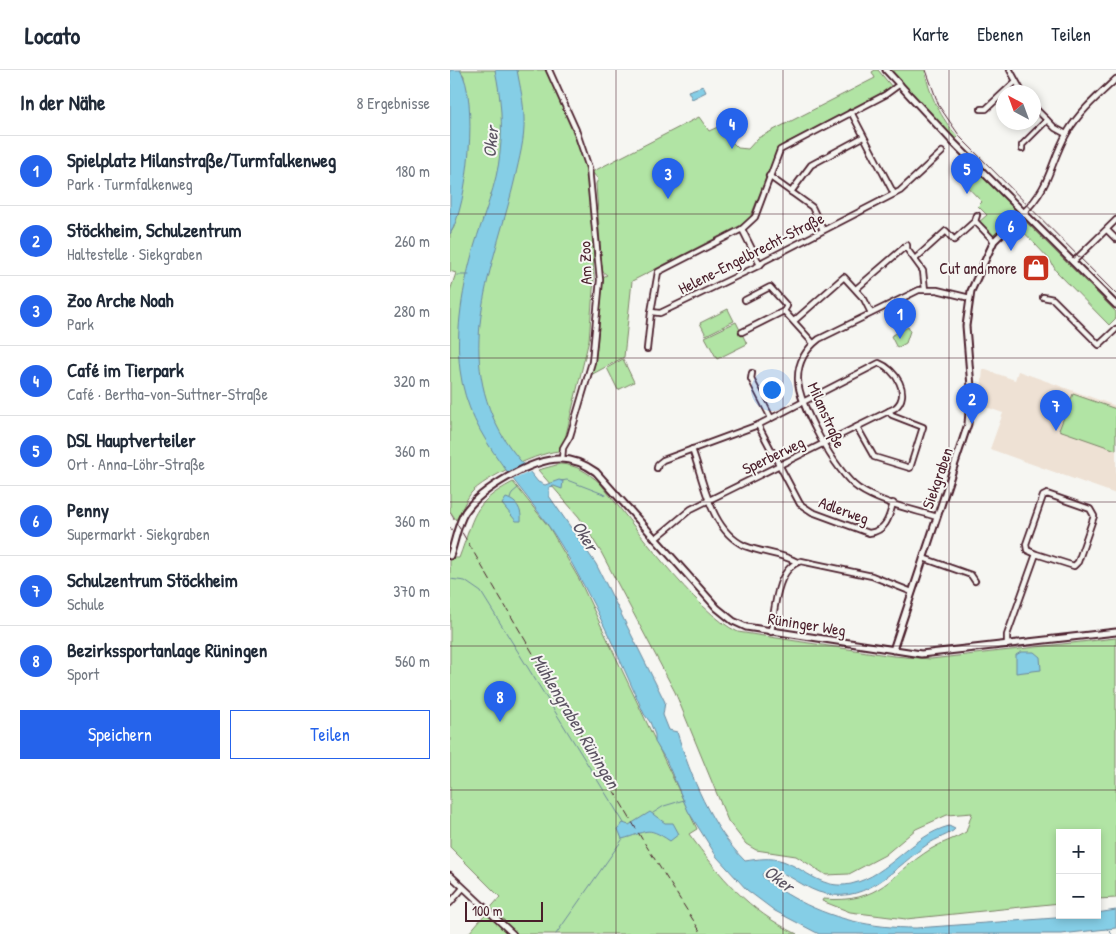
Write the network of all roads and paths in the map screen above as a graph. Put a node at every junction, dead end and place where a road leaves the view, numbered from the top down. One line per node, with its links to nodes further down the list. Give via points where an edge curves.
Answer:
1 (549, 70): 53 (street, Am Zoo, via 589,168 600,280 592,362)
2 (886, 70): 6 (street)
3 (1010, 70): 5 (street)
4 (1116, 79): 12 (street, via 1080,114)
5 (1016, 82): 7 (street); 8 (street, via 986,109)
6 (900, 84): 9 (street); 19 (street)
7 (1018, 85)
8 (981, 109)
9 (851, 112): 13 (street); 16 (street, via 780,150)
10 (1041, 114): 11 (street)
11 (1047, 120): 12 (street); 14 (street, via 1022,145)
12 (1066, 134): 19 (street, via 1049,178)
13 (863, 137): 17 (street, via 811,165); 18 (street)
14 (1022, 149)
15 (942, 152): 18 (street, Helene-Engelbrecht-Straße, via 906,187)
16 (769, 176): 17 (street); 23 (street, via 755,217)
17 (791, 192): 24 (street, via 812,207)
18 (894, 194): 24 (street, Helene-Engelbrecht-Straße)
19 (1023, 213): 27 (street, Siekgraben); 29 (street)
20 (977, 215): 22 (street)
21 (1116, 220): 25 (street)
22 (975, 221): 27 (street); 28 (street, via 954,240 946,232)
23 (742, 229): 30 (street); 38 (street, via 658,272)
24 (824, 230): 30 (street, Helene-Engelbrecht-Straße)
25 (1107, 230): 26 (street); 29 (street)
26 (1116, 239)
27 (994, 241): 34 (street, Siekgraben)
28 (915, 258): 31 (street, via 907,246); 32 (street, via 924,276)
29 (1073, 262): 36 (street)
30 (760, 265): 38 (street, Helene-Engelbrecht-Straße, via 660,313)
31 (856, 289): 39 (street); 40 (street, via 844,277)
32 (925, 290): 34 (street); 39 (street)
33 (1043, 296): 41 (street, via 1053,299 1099,345)
34 (970, 298): 58 (street, Siekgraben, via 966,338 971,387 968,424)
35 (744, 300): 37 (street, via 770,287 788,306)
36 (1116, 304)
37 (784, 311): 40 (street); 42 (street)
38 (652, 312): 44 (street)
39 (871, 313): 43 (street)
40 (794, 322): 43 (street)
41 (1116, 329)
42 (742, 332)
43 (813, 343): 46 (street, Milanstraße, via 803,356 798,371)
44 (647, 349)
45 (752, 373): 48 (street, via 751,378)
46 (803, 401): 47 (street, Sperberweg, via 879,363 894,373 902,390 898,406); 48 (street); 51 (street, Milanstraße)
47 (889, 411): 50 (street, Sperberweg); 50 (street, via 923,428 910,468 874,457)
48 (771, 418): 49 (street)
49 (758, 425): 52 (street); 54 (street, Adlerweg)
50 (857, 427): 51 (street, Sperberweg)
51 (825, 444): 54 (street, Sperberweg); 57 (street, Milanstraße, via 839,470 850,481 869,494)
52 (692, 449): 55 (street, via 663,460); 56 (street)
53 (562, 459): 59 (street, Rüninger Weg, via 582,463 596,472); 61 (street, via 535,466 481,494 465,513)
54 (779, 467): 56 (street, Sperberweg); 57 (street, Adlerweg, via 804,508 863,532 873,533 884,527)
55 (657, 468)
56 (709, 500): 59 (street, Sperberweg, via 682,515); 63 (street, via 721,526 738,542)
57 (893, 503): 58 (street, Milanstraße)
58 (937, 517): 62 (street, Siekgraben)
59 (655, 539): 66 (street, Rüninger Weg, via 722,613 746,627)
60 (1036, 554): 60 (street, via 1027,550 1026,544 1043,496 1047,494 1090,509 1094,516 1074,566); 68 (street)
61 (450, 556)
62 (923, 558): 64 (street, via 972,575); 65 (street, Siekgraben)
63 (797, 562): 65 (street, via 872,576); 66 (street, via 777,590)
64 (974, 581)
65 (912, 592): 69 (street, Siekgraben)
66 (771, 632): 69 (street, Rüninger Weg)
67 (1116, 632): 68 (street, Rüninger Weg)
68 (1006, 645): 69 (street, Rüninger Weg, via 922,654)
69 (893, 650)
70 (450, 875): 71 (street)
71 (464, 888): 72 (street); 73 (street)
72 (450, 903)
73 (512, 934)

